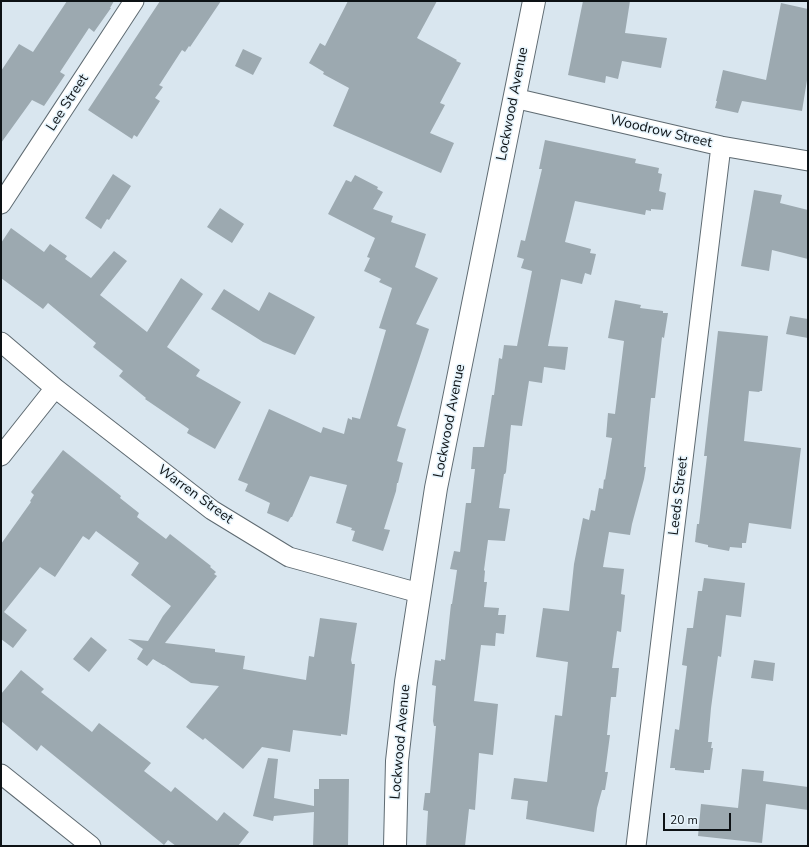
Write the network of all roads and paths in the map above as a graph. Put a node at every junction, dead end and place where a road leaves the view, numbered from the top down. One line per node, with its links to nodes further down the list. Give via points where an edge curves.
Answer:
1 (134, 1): 6 (street, Lee Street)
2 (534, 1): 3 (street, Lockwood Avenue)
3 (514, 98): 4 (street, Woodrow Street); 10 (street, Lockwood Avenue, via 436,488)
4 (721, 146): 5 (street, Woodrow Street); 14 (street, Leeds Street)
5 (808, 161)
6 (1, 204)
7 (1, 342): 8 (street, Warren Street)
8 (55, 388): 9 (street); 10 (street, Warren Street, via 212,510 289,557)
9 (1, 456)
10 (419, 593): 13 (street, Lockwood Avenue, via 397,761)
11 (1, 774): 12 (street)
12 (91, 846)
13 (395, 846)
14 (636, 846)

